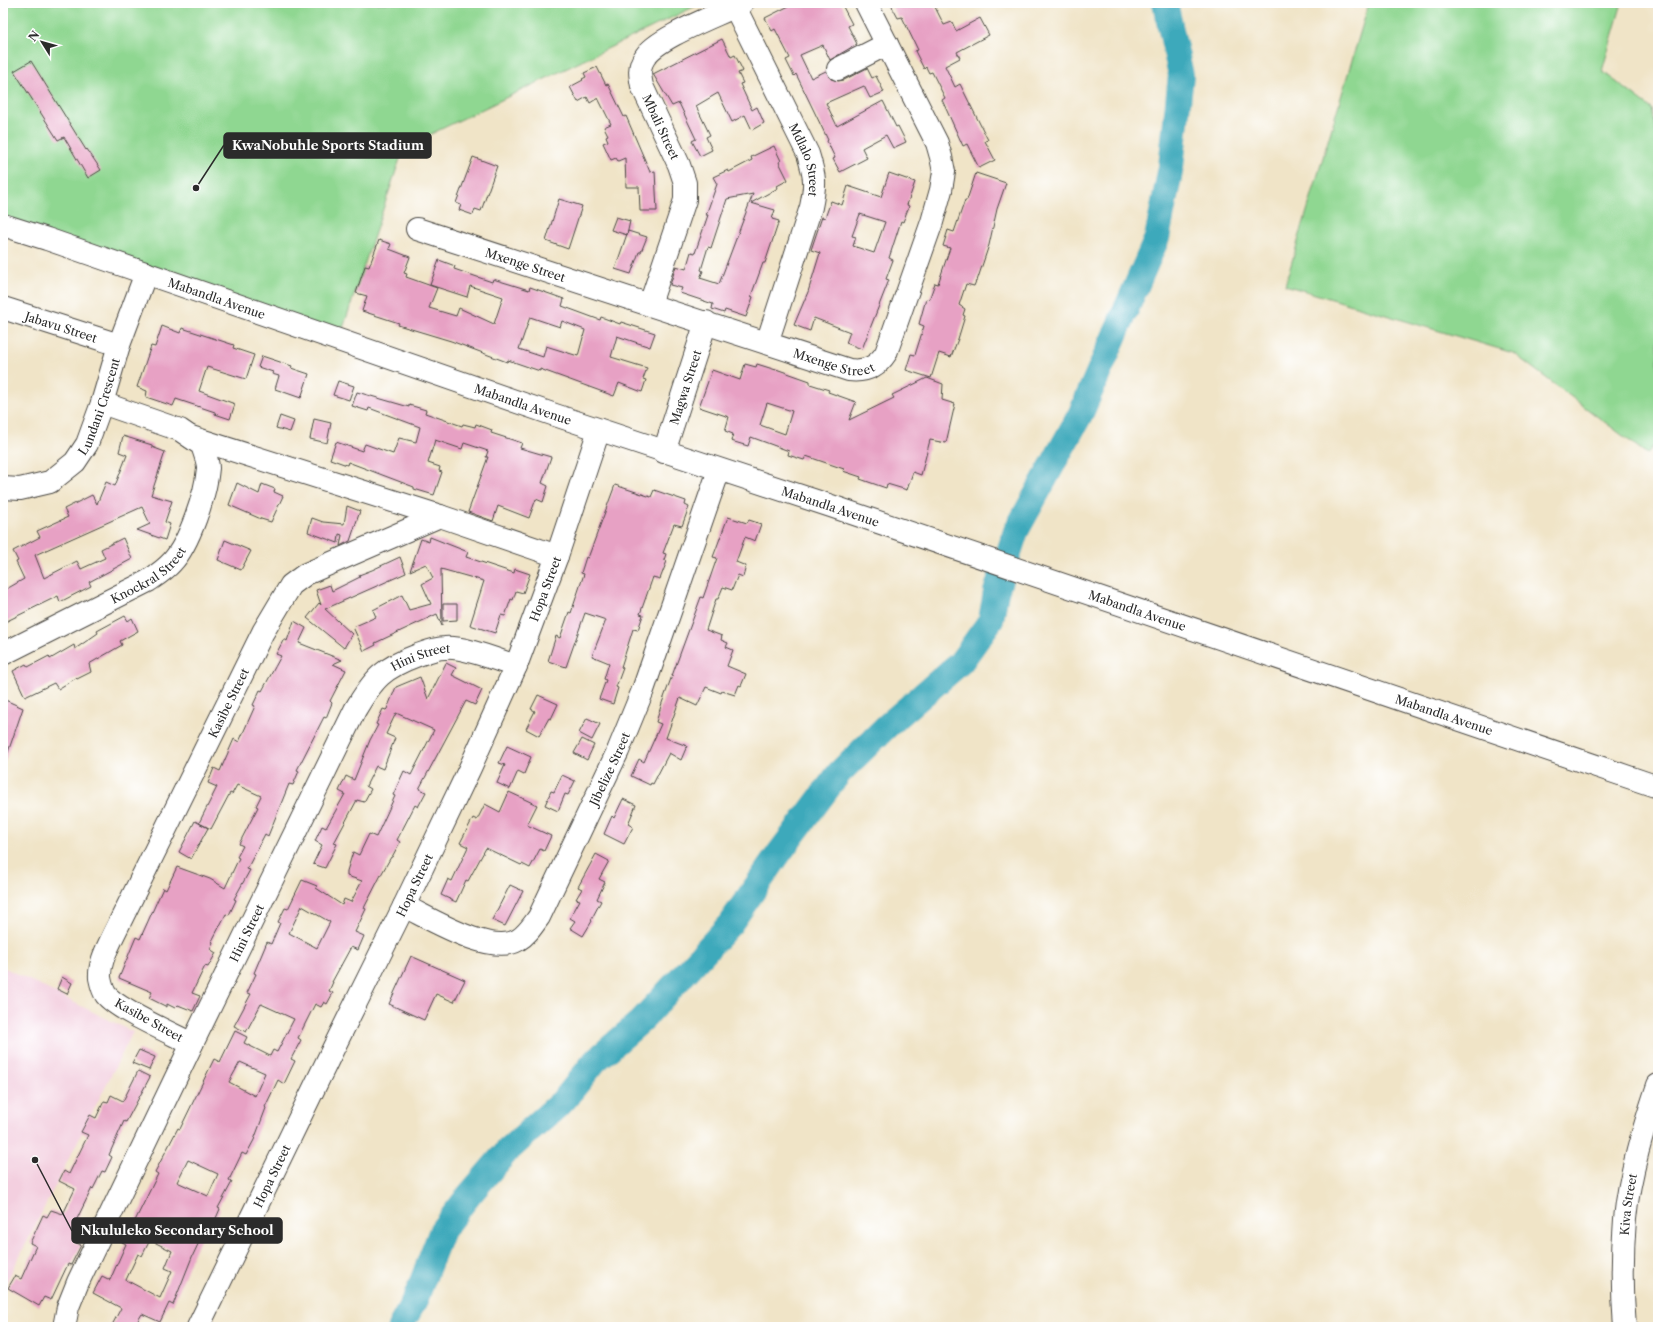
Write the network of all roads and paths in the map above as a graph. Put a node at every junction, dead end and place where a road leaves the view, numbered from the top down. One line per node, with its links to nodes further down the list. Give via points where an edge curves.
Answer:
1 (866, 3): 3 (street, Mxenge Street)
2 (739, 5): 8 (street, Mbali Street, via 658,43 644,58 640,67 642,86 685,183 684,200 678,221); 11 (street, Mdlalo Street, via 808,154 816,186)
3 (887, 44): 4 (street); 11 (street, Mxenge Street, via 937,143 944,172 932,222 886,353 872,368 861,371 849,370)
4 (838, 69)
5 (3, 225): 7 (street, Mabandla Avenue)
6 (417, 229): 8 (street, Mxenge Street)
7 (146, 273): 12 (street, Lundani Crescent); 14 (street, Mabandla Avenue)
8 (650, 304): 10 (street, Mxenge Street)
9 (3, 308): 12 (street, Jabavu Street)
10 (706, 322): 11 (street, Mxenge Street); 16 (street, Magwa Street)
11 (767, 343)
12 (119, 345): 13 (street, Lundani Crescent)
13 (102, 403): 15 (street, Knockral Street, via 180,430); 18 (street, Lundani Crescent, via 87,444 76,462 50,482 20,489)
14 (599, 430): 16 (street, Mabandla Avenue); 20 (street, Hopa Street)
15 (191, 437): 19 (street, Knockral Street); 21 (street, Knockral Street, via 202,445 208,468 189,534 173,561 164,571 148,581)
16 (664, 452): 17 (street, Mabandla Avenue)
17 (719, 470): 23 (street, Mabandla Avenue); 24 (street, Jibelize Street, via 643,690 618,751 539,917 519,940 506,944 492,944 470,938)
18 (3, 488)
19 (440, 516): 20 (street); 25 (street, Kasibe Street, via 306,574 291,585 262,632 112,936 101,967 100,977 106,995 126,1010)
20 (557, 556): 22 (street, Hopa Street)
21 (3, 654)
22 (516, 666): 24 (street, Hopa Street); 25 (street, Hini Street, via 466,651 445,648 410,658 378,676 355,710)
23 (1658, 787)
24 (404, 906): 29 (street, Hopa Street)
25 (192, 1044): 28 (street, Hini Street, via 78,1282 68,1307)
26 (1658, 1086): 27 (street, Kiva Street)
27 (1651, 1134): 30 (street, Kiva Street, via 1632,1178 1625,1219)
28 (64, 1327)
29 (198, 1327)
30 (1625, 1327)

